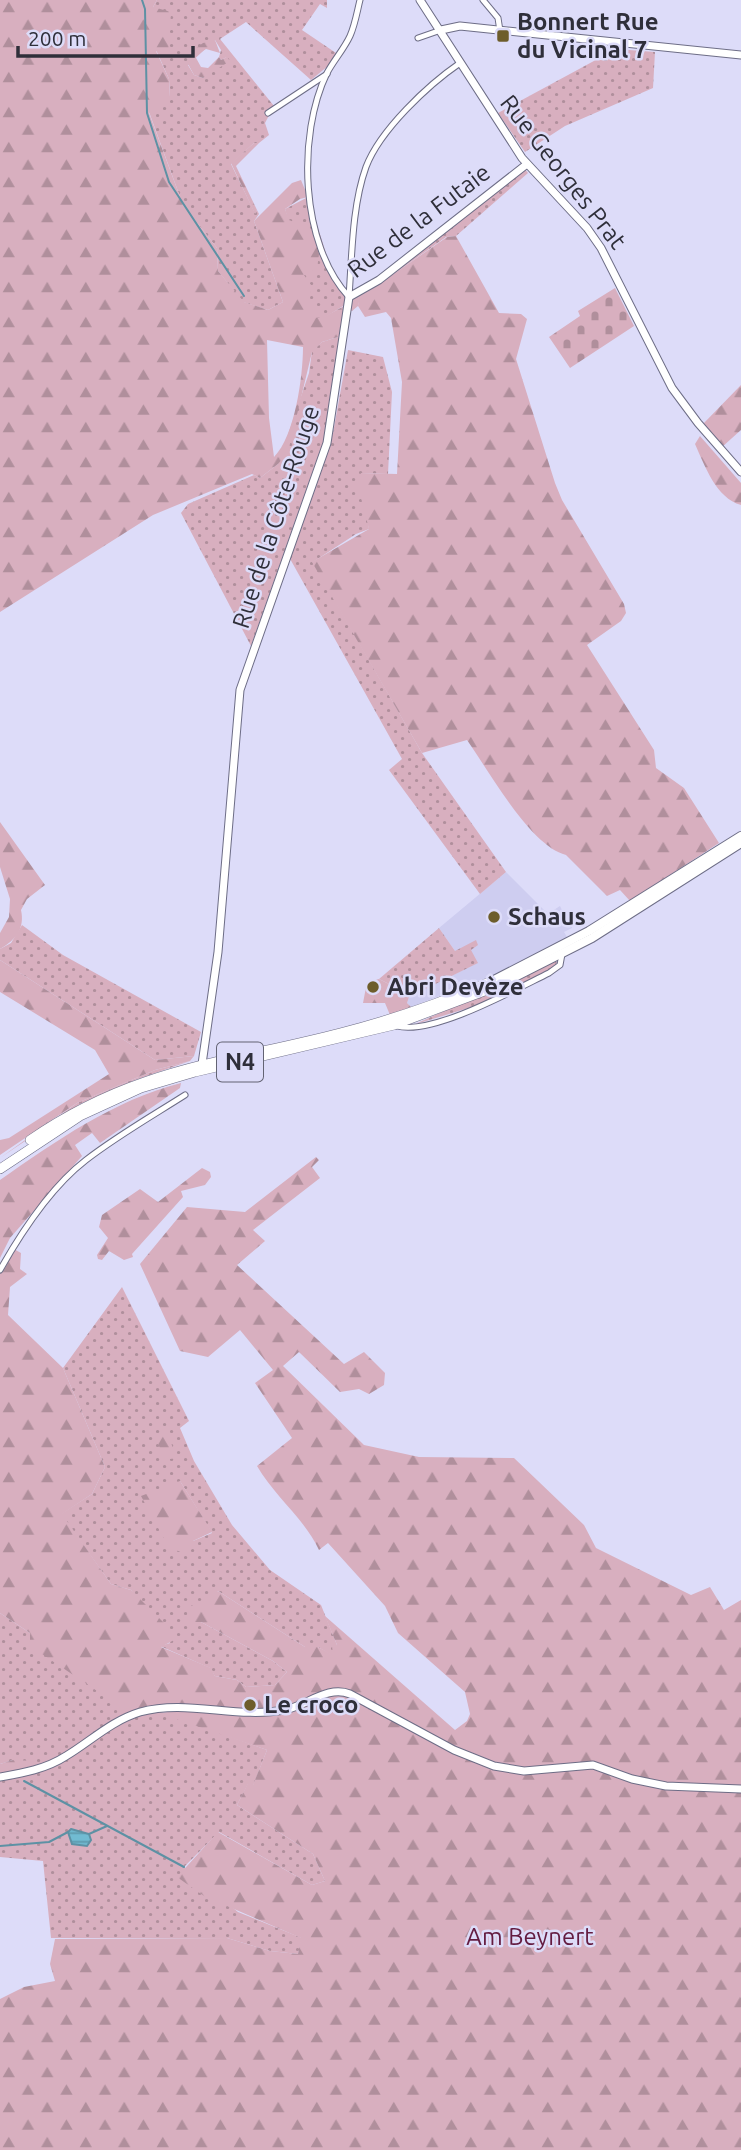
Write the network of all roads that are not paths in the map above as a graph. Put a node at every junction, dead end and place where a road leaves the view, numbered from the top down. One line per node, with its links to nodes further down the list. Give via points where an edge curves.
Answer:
1 (360, 0): 9 (street, via 351,34)
2 (420, 0): 4 (street, Rue Georges Prat)
3 (483, 0): 5 (street, via 498,18)
4 (441, 30): 5 (street, via 454,26); 6 (street); 8 (street, Rue Georges Prat)
5 (500, 31): 7 (street)
6 (418, 38)
7 (741, 55)
8 (460, 63): 11 (street, Rue Georges Prat); 12 (street, Rue de la Futaie, via 419,98 372,156 359,200)
9 (327, 74): 10 (street); 12 (street, via 309,141 308,197 332,275)
10 (268, 113)
11 (527, 164): 12 (street, Rue de la Futaie, via 379,280); 13 (street, Rue Georges Prat, via 601,248 673,388)
12 (349, 297): 19 (street, Rue de la Côte-Rouge, via 327,443 240,690 217,962)
13 (741, 472)
14 (741, 836): 17 (main road, N4, via 589,931)
15 (741, 843): 16 (main road, N4)
16 (562, 954): 17 (main road, N4); 18 (street, via 560,965 549,973 469,1012 413,1027)
17 (493, 984): 18 (highway, N4); 19 (highway, N4, via 352,1030)
18 (394, 1025): 22 (highway, N4, via 141,1088 80,1116)
19 (202, 1064): 21 (highway, N4, via 106,1096 47,1128)
20 (185, 1095): 23 (street, via 84,1161 39,1212)
21 (0, 1162)
22 (0, 1169)
23 (0, 1270)
24 (0, 1777): 25 (street, via 57,1762 111,1724 141,1712 173,1707 272,1712 298,1707 337,1690 494,1766 524,1771 593,1765 666,1786)
25 (741, 1789)

